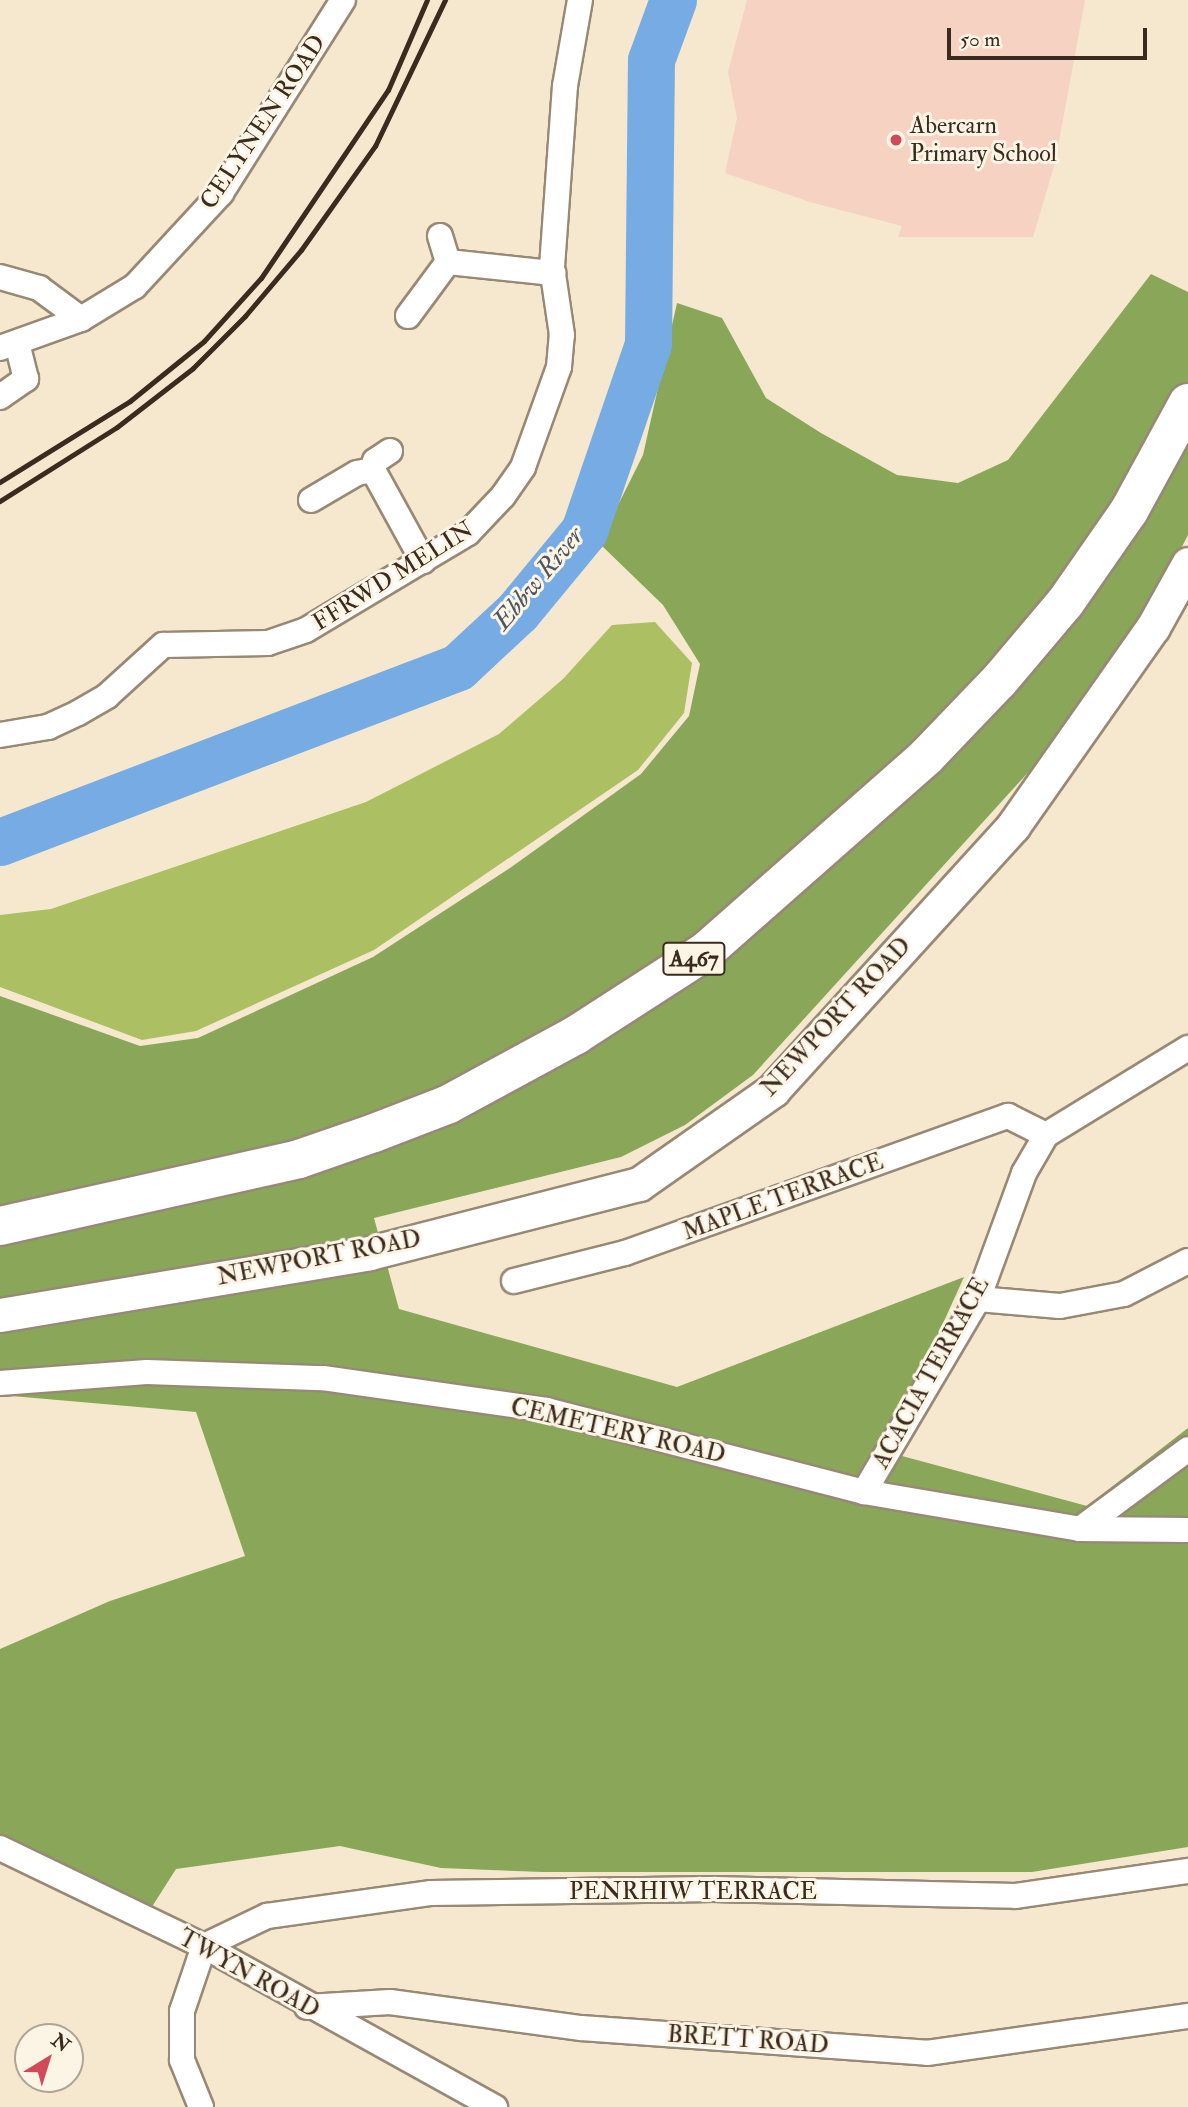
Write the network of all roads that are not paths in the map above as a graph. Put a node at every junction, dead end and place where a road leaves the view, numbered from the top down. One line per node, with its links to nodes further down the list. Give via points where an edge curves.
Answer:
1 (343, 0): 8 (street, CELYNEN ROAD, via 221,193 135,286)
2 (580, 0): 5 (street, FFRWD MELIN, via 565,86)
3 (440, 236): 4 (street)
4 (448, 262): 5 (street); 7 (street)
5 (553, 273): 15 (street, FFRWD MELIN, via 562,335 559,367 523,467 485,518)
6 (0, 277): 8 (street, via 39,288)
7 (408, 316)
8 (81, 319): 9 (street, CELYNEN ROAD)
9 (8, 346): 10 (street, via 26,379)
10 (0, 397)
11 (1188, 403): 20 (main road, A467, via 1129,511 1065,603 999,681 877,803 705,952 576,1035 449,1104 287,1162)
12 (390, 451): 13 (street, via 375,461)
13 (373, 470): 14 (street, via 357,473); 15 (street)
14 (311, 500)
15 (423, 561): 17 (street, FFRWD MELIN, via 306,630 268,643 163,645 107,696 78,713 48,727)
16 (1188, 564): 24 (main road, NEWPORT ROAD, via 1153,627 1013,826 773,1090 639,1184 370,1253)
17 (0, 735)
18 (1188, 1048): 19 (street, ACACIA TERRACE)
19 (1046, 1135): 22 (street, MAPLE TERRACE, via 1008,1116 625,1253); 23 (street, ACACIA TERRACE, via 1024,1173)
20 (0, 1226)
21 (1188, 1261): 23 (street, via 1124,1294 1060,1306)
22 (514, 1281)
23 (978, 1299): 27 (street, ACACIA TERRACE)
24 (0, 1315)
25 (0, 1383): 27 (street, CEMETERY ROAD, via 147,1372 323,1378 547,1410)
26 (1188, 1449): 28 (street)
27 (864, 1492): 28 (street, CEMETERY ROAD)
28 (1080, 1530): 29 (street, CEMETERY ROAD)
29 (1188, 1530)
30 (0, 1849): 32 (street, TWYN ROAD)
31 (1188, 1871): 32 (street, PENRHIW TERRACE, via 1016,1896 713,1889 431,1893 267,1916)
32 (204, 1946): 33 (street, TWYN ROAD); 35 (street, via 182,2011 182,2060)
33 (307, 2007): 34 (street, BRETT ROAD, via 390,2002 581,2028 927,2053); 36 (street, TWYN ROAD)
34 (1188, 2016)
35 (201, 2107)
36 (495, 2107)

